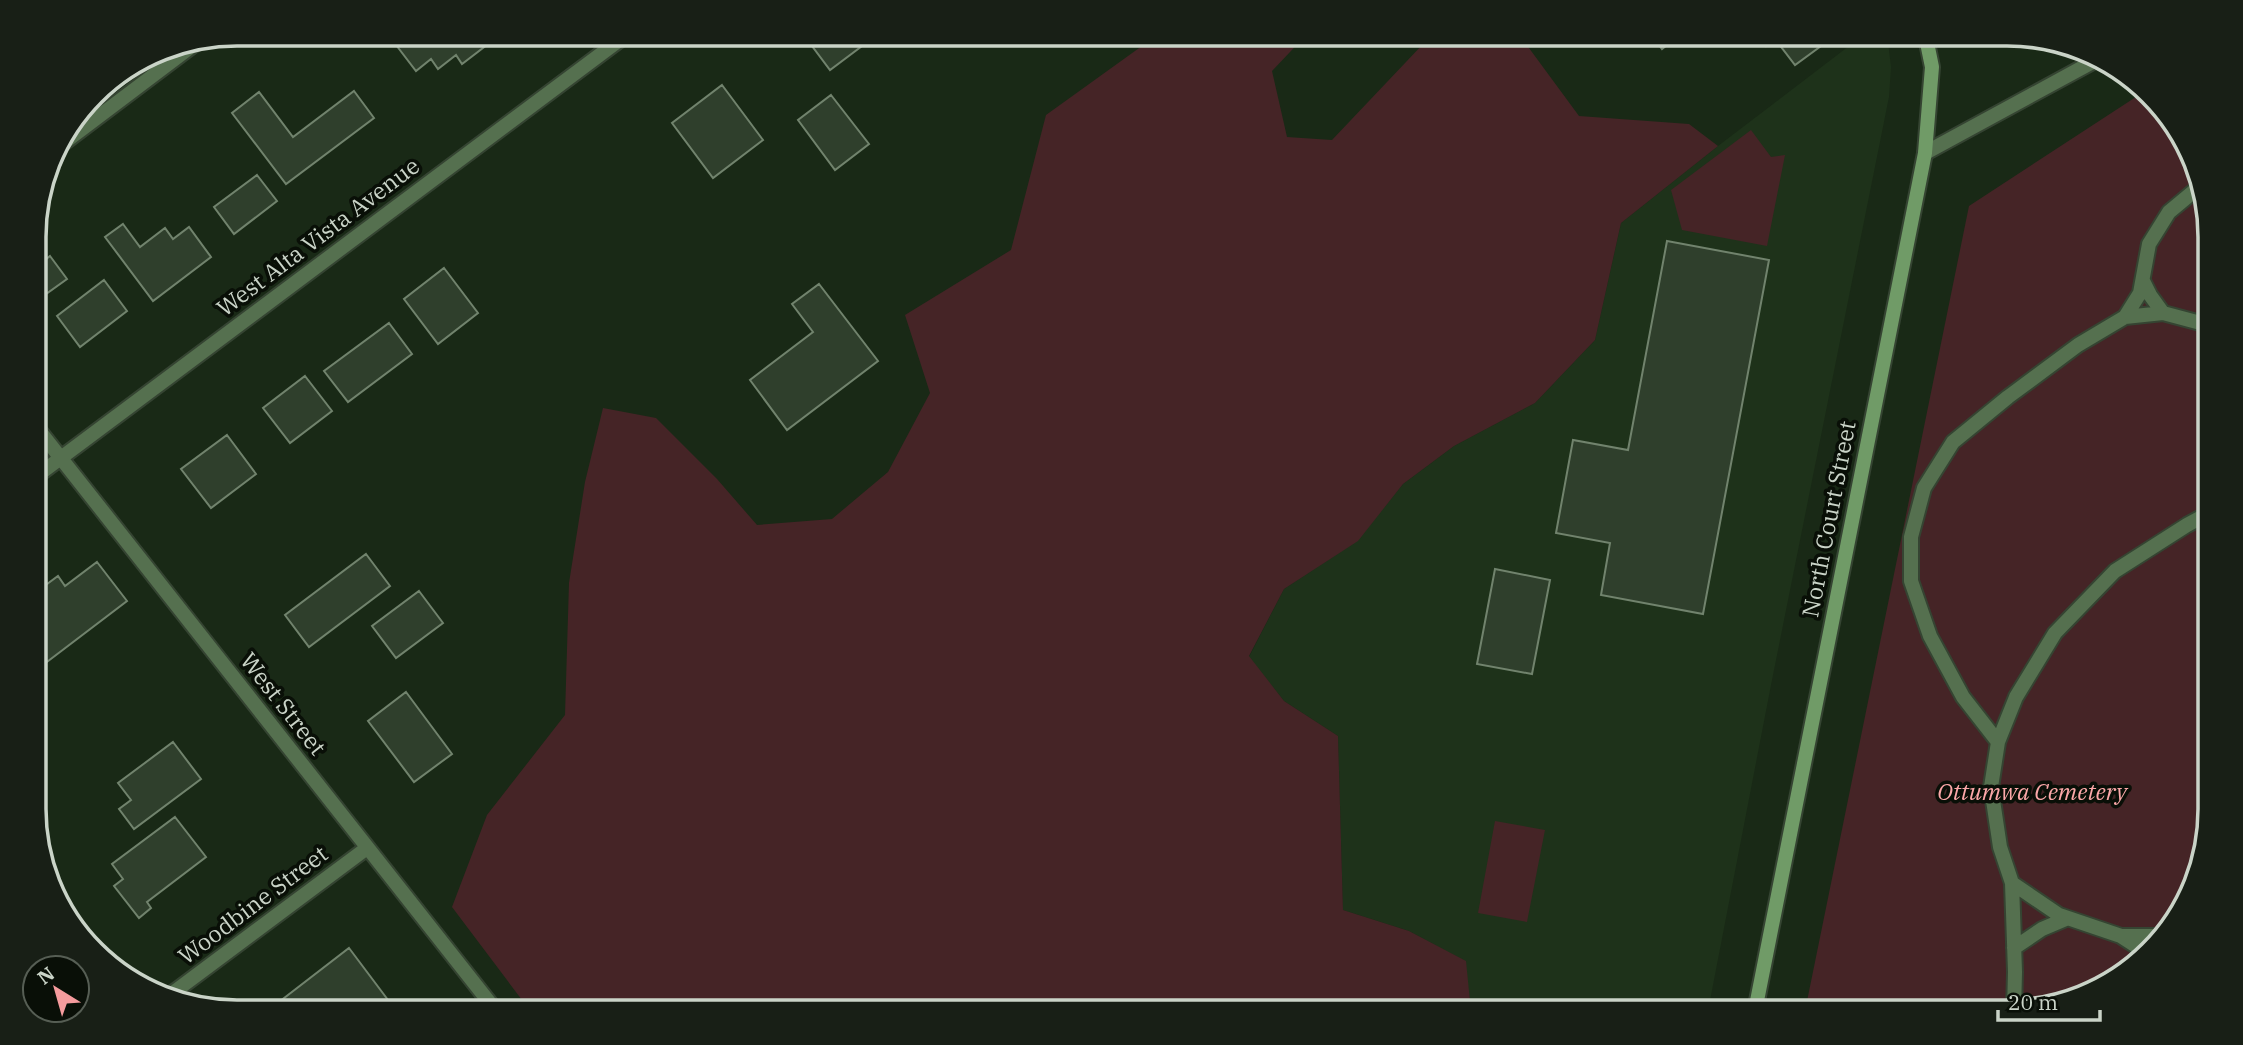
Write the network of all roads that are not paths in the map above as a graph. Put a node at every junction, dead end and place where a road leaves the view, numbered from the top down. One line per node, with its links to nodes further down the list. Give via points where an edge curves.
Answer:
1 (613, 45): 13 (street, West Alta Vista Avenue)
2 (1928, 45): 6 (main road, North Court Street, via 1932,67)
3 (182, 54): 5 (street)
4 (2088, 64): 6 (street)
5 (76, 134)
6 (1925, 153): 25 (main road, North Court Street)
7 (2192, 193): 8 (street, via 2169,212 2149,244)
8 (2143, 281): 9 (street); 10 (street)
9 (2163, 313): 10 (street); 11 (street)
10 (2125, 317): 16 (street, via 2078,345 1953,442 1924,488 1911,537 1911,581 1930,636 1963,697)
11 (2198, 322)
12 (46, 439): 13 (street, West Street)
13 (60, 457): 14 (street, West Alta Vista Avenue); 17 (street, West Street)
14 (46, 468)
15 (2198, 518): 16 (street, via 2115,571 2055,633 2016,697)
16 (1998, 742): 18 (street, via 1991,787 2000,847)
17 (367, 848): 24 (street, Woodbine Street); 27 (street, West Street)
18 (2012, 883): 19 (street); 23 (street)
19 (2068, 918): 20 (street); 23 (street)
20 (2121, 936): 21 (street); 22 (street)
21 (2149, 936)
22 (2138, 947)
23 (2014, 948): 26 (street)
24 (177, 990)
25 (1757, 999)
26 (2014, 999)
27 (487, 1000)

